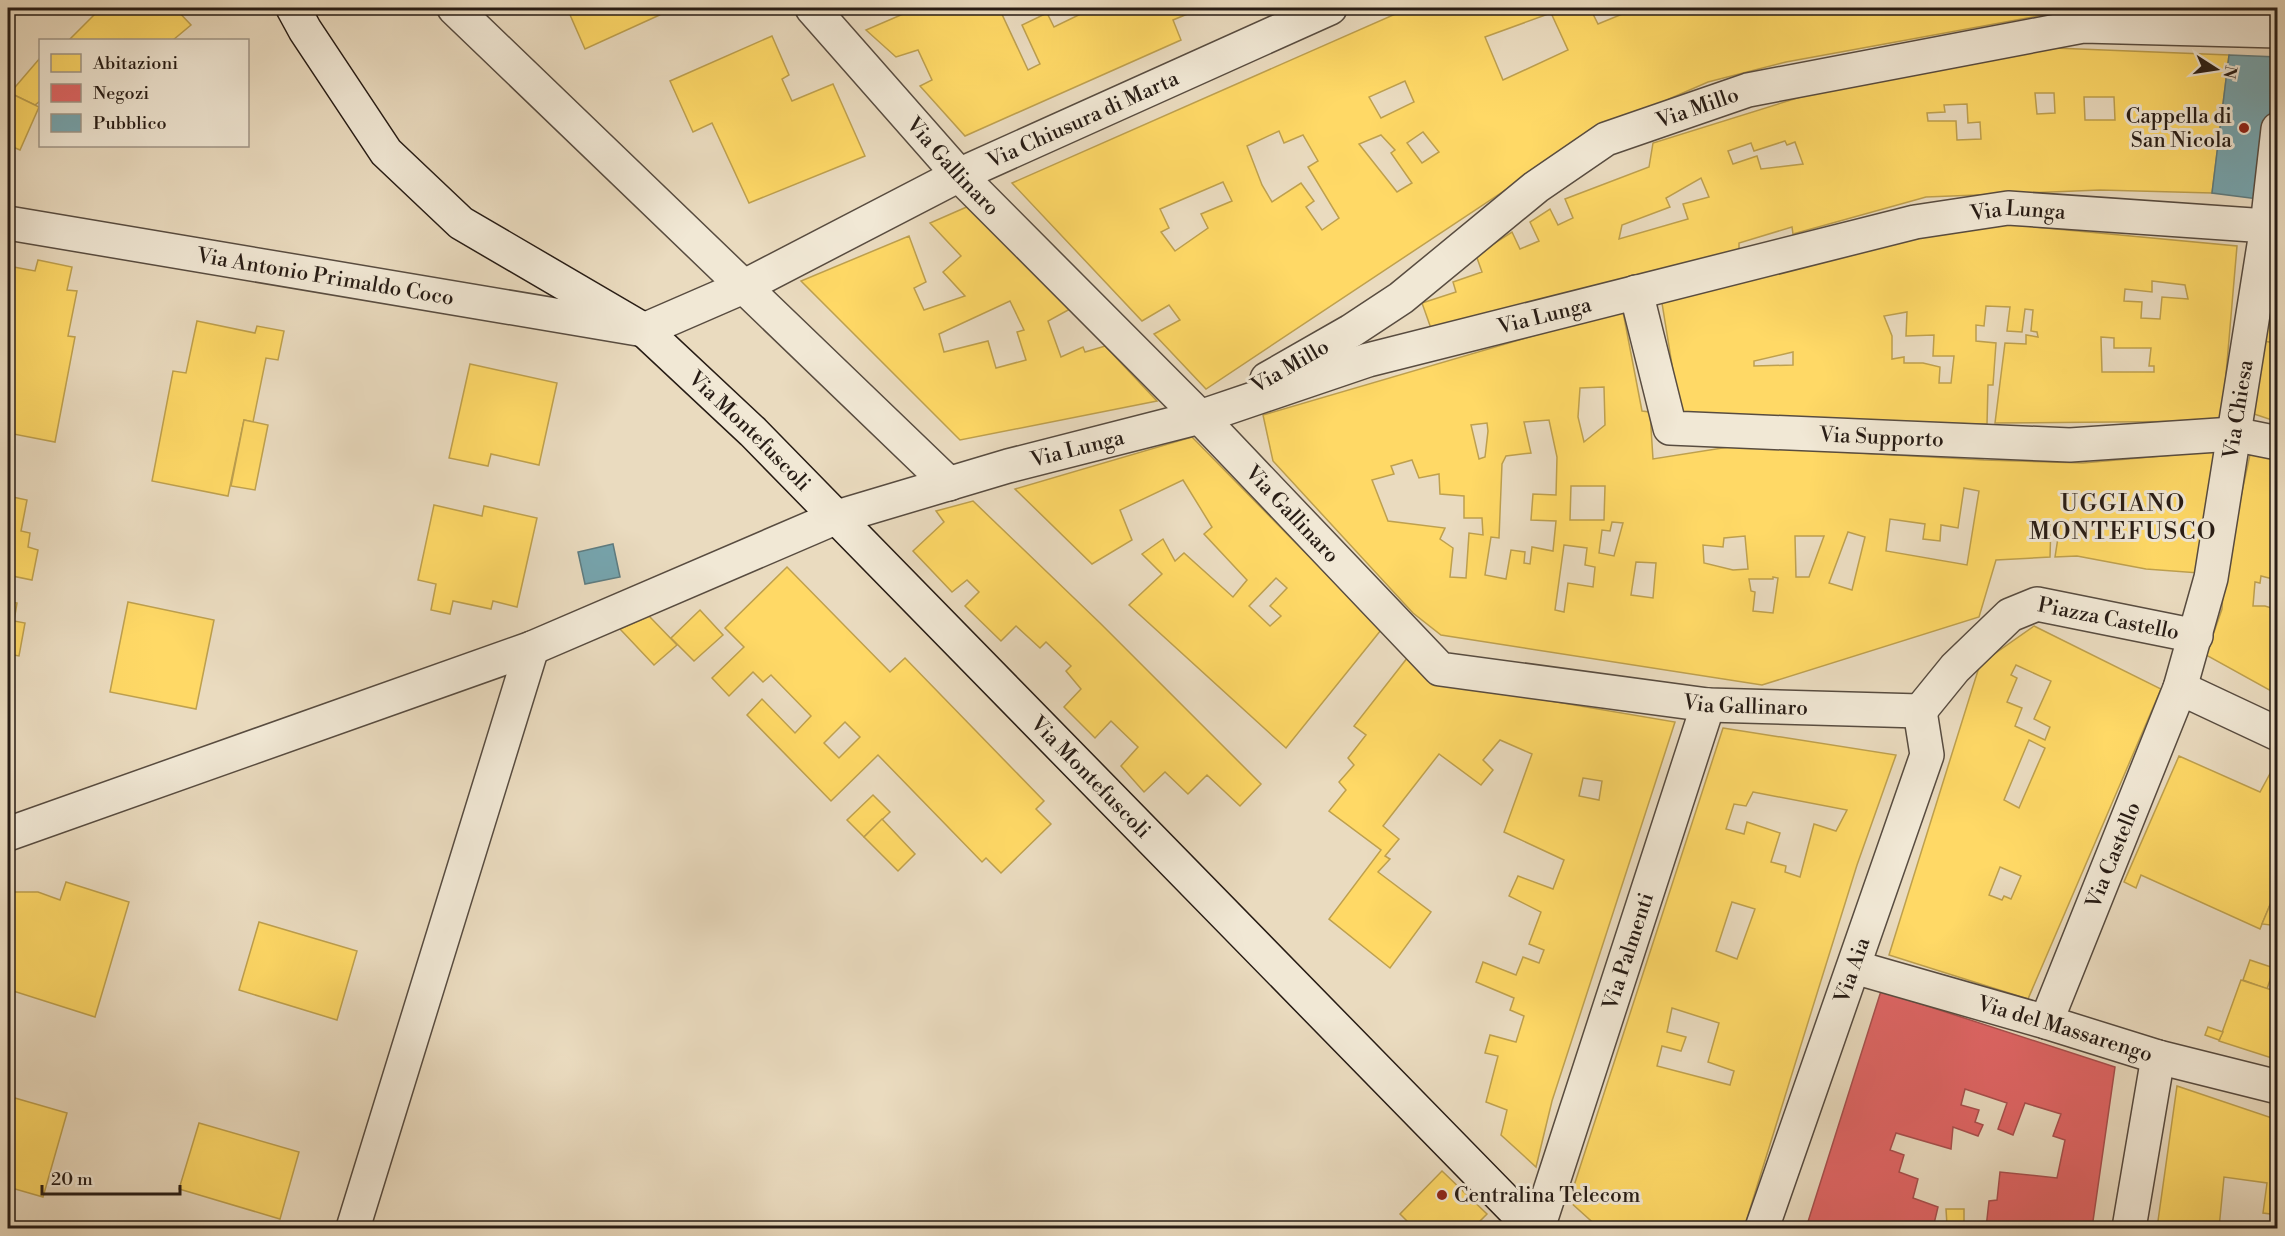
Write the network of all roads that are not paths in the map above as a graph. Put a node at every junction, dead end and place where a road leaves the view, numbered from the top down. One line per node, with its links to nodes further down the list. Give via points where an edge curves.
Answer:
1 (294, 8): 12 (street, Via Montefuscoli, via 386,152 461,223)
2 (454, 8): 10 (street)
3 (812, 8): 7 (street, Via Gallinaro)
4 (1330, 8): 7 (street, Via Chiusura di Marta)
5 (2277, 31): 13 (street, Via Millo, via 2083,26 1748,90 1606,139 1536,187 1401,298)
6 (2277, 129): 8 (street, Via Chiesa)
7 (959, 175): 10 (street, Via Chiusura di Marta); 13 (street, Via Gallinaro)
8 (2271, 209): 11 (street, Via Lunga, via 2008,208 1915,222); 14 (street, Via Chiesa)
9 (8, 223): 12 (street, Via Antonio Primaldo Coco)
10 (743, 287): 12 (street, Via Chiusura di Marta); 16 (street)
11 (1635, 292): 13 (street, Via Lunga, via 1368,360); 14 (street, Via Supporto, via 1670,428 2070,445)
12 (644, 330): 17 (street, Via Montefuscoli)
13 (1200, 417): 16 (street, Via Lunga); 21 (street, Via Gallinaro, via 1440,669)
14 (2233, 434): 15 (street); 18 (street, Via Chiesa, via 2211,578)
15 (2277, 444)
16 (949, 484): 17 (street, Via Lunga)
17 (837, 517): 19 (street, Via Lunga); 30 (street, Via Montefuscoli)
18 (2196, 636): 20 (street, Via Chiesa); 22 (street, Piazza Castello, via 2037,604 2010,615 1955,669)
19 (532, 648): 24 (street, Via Lunga); 29 (street)
20 (2180, 688): 23 (street); 26 (street, Via Castello)
21 (1708, 705): 22 (street, Via Gallinaro); 31 (street, Via Palmenti)
22 (1920, 711): 25 (street, Via Aia, via 1927,755)
23 (2277, 734)
24 (8, 834)
25 (1854, 967): 26 (street, Via del Massarengo); 32 (street, Via Aia)
26 (2046, 1022): 27 (street, Via del Massarengo)
27 (2158, 1057): 28 (street, Via del Massarengo); 33 (street)
28 (2277, 1087)
29 (353, 1228)
30 (1532, 1228)
31 (1538, 1228)
32 (1762, 1228)
33 (2129, 1228)

